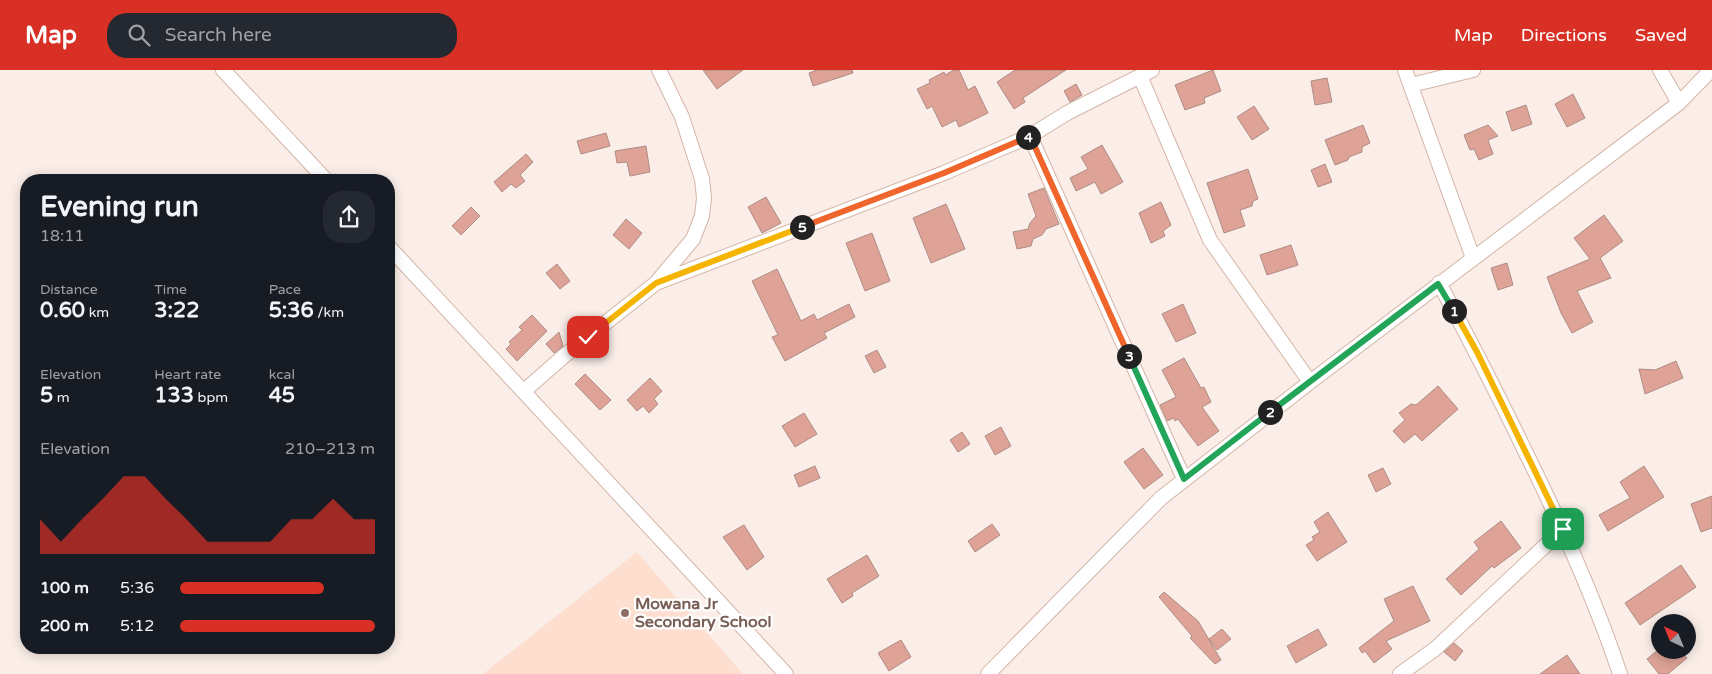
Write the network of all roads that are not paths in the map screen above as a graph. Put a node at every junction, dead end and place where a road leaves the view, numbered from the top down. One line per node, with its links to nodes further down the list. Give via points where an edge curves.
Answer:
1 (223, 70): 11 (street)
2 (659, 70): 14 (street, via 682,117 702,180 704,198 702,216 693,239)
3 (1405, 70): 8 (street)
4 (1473, 70): 8 (street)
5 (1660, 70): 9 (street)
6 (1711, 70): 9 (street)
7 (1146, 73): 10 (street, via 1067,113); 16 (street, via 1210,240)
8 (1411, 84): 13 (street)
9 (1679, 103): 13 (street)
10 (1030, 136): 14 (street, via 944,173); 18 (street)
11 (320, 174)
12 (395, 253): 17 (street)
13 (1473, 258): 15 (street)
14 (656, 283): 17 (street)
15 (1438, 284): 16 (street); 19 (street, via 1477,352)
16 (1310, 382): 18 (street)
17 (524, 391): 20 (street)
18 (1184, 479): 21 (street)
19 (1563, 529): 22 (street, via 1435,649); 23 (street)
20 (786, 674)
21 (988, 674)
22 (1400, 674)
23 (1620, 674)

